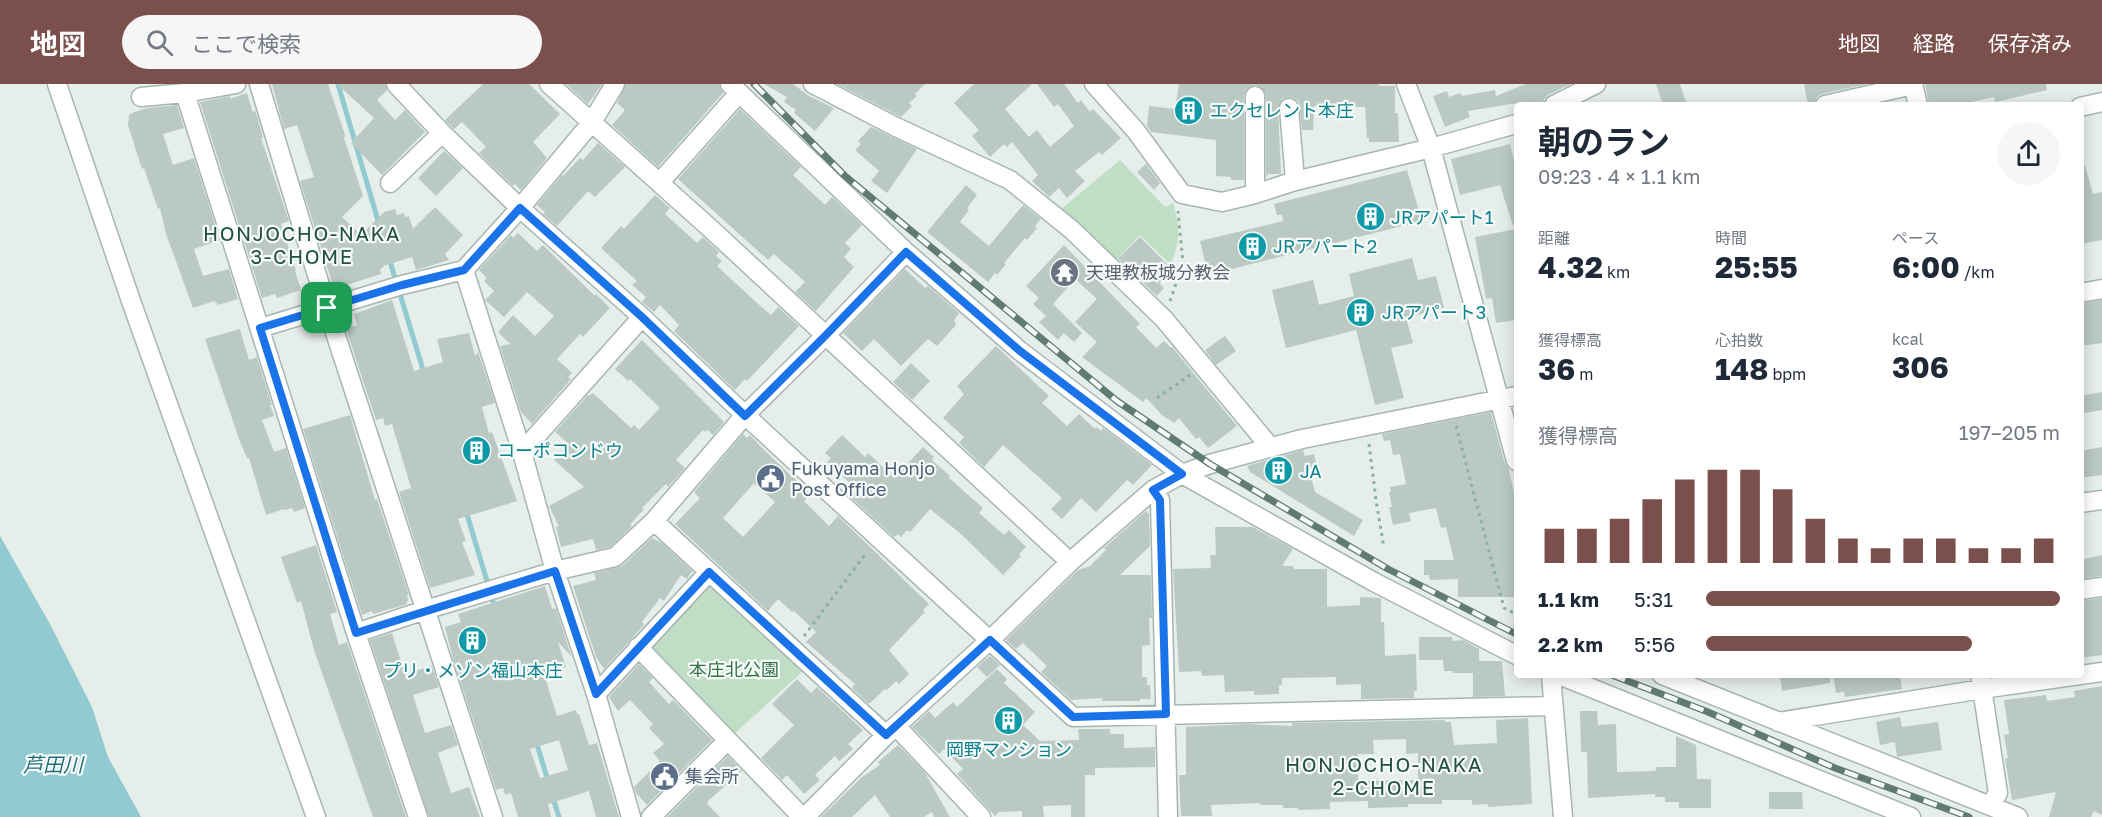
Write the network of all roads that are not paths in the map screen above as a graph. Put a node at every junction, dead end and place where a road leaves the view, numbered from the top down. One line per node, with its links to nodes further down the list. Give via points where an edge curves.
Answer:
1 (57, 84): 74 (street)
2 (236, 84): 13 (street)
3 (259, 84): 35 (street)
4 (396, 84): 24 (street)
5 (549, 84): 22 (street)
6 (615, 84): 22 (street)
7 (1094, 84): 29 (street, via 1136,130 1182,194 1222,202)
8 (1406, 84): 25 (street)
9 (1596, 84): 16 (street)
10 (1913, 84): 17 (street); 18 (street)
11 (819, 85): 42 (street, via 896,127 1010,180 1072,230 1164,319)
12 (735, 88): 27 (street); 31 (street)
13 (185, 93): 15 (street); 37 (street)
14 (1256, 96): 29 (street)
15 (141, 97)
16 (1560, 102)
17 (1838, 102)
18 (1917, 102)
19 (2102, 102): 20 (street)
20 (2084, 106)
21 (1289, 108): 26 (street)
22 (592, 122): 27 (street); 30 (street)
23 (1514, 127): 25 (street)
24 (442, 133): 28 (street); 30 (street)
25 (1431, 148): 26 (street); 39 (street)
26 (1295, 181): 29 (street)
27 (660, 182): 38 (street)
28 (390, 183)
29 (1256, 194)
30 (520, 208): 32 (street); 36 (street)
31 (906, 252): 38 (street); 44 (street, via 1020,351)
32 (464, 270): 35 (street); 43 (street)
33 (2102, 289): 34 (street)
34 (2084, 292)
35 (327, 308): 37 (street); 54 (street)
36 (642, 317): 40 (street); 43 (street)
37 (260, 328): 55 (street)
38 (826, 335): 40 (street); 49 (street)
39 (1508, 398): 41 (street); 42 (street)
40 (745, 416): 48 (street); 56 (street)
41 (1514, 445)
42 (1271, 447): 44 (street)
43 (522, 452): 50 (street)
44 (1182, 474): 45 (street); 58 (street, via 1374,582)
45 (1153, 490): 49 (street); 68 (street, via 1160,500)
46 (2102, 500): 47 (street)
47 (2084, 502)
48 (654, 521): 50 (street, via 615,557); 51 (street)
49 (1070, 562): 56 (street)
50 (555, 571): 54 (street); 66 (street)
51 (709, 572): 57 (street); 70 (street)
52 (2102, 587): 53 (street)
53 (2084, 589)
54 (425, 610): 55 (street); 76 (street)
55 (356, 633): 75 (street)
56 (990, 640): 68 (street, via 1073,717); 70 (street)
57 (638, 647): 66 (street); 71 (street)
58 (1514, 654)
59 (2102, 672): 60 (street)
60 (2084, 673)
61 (1551, 678): 67 (street)
62 (1566, 678): 73 (street)
63 (1669, 678): 69 (street)
64 (2029, 678): 65 (street)
65 (1981, 682): 69 (street); 72 (street, via 1998,793)
66 (596, 694): 77 (street)
67 (1552, 706): 68 (street); 82 (street)
68 (1166, 714): 81 (street)
69 (1778, 722): 72 (street)
70 (891, 731): 79 (street); 80 (street)
71 (727, 741): 78 (street); 79 (street)
72 (1989, 806): 84 (street)
73 (1879, 812): 83 (street)
74 (316, 817)
75 (418, 817)
76 (493, 817)
77 (631, 817)
78 (651, 817)
79 (803, 817)
80 (981, 817)
81 (1168, 817)
82 (1563, 817)
83 (1911, 817)
84 (2018, 817)

